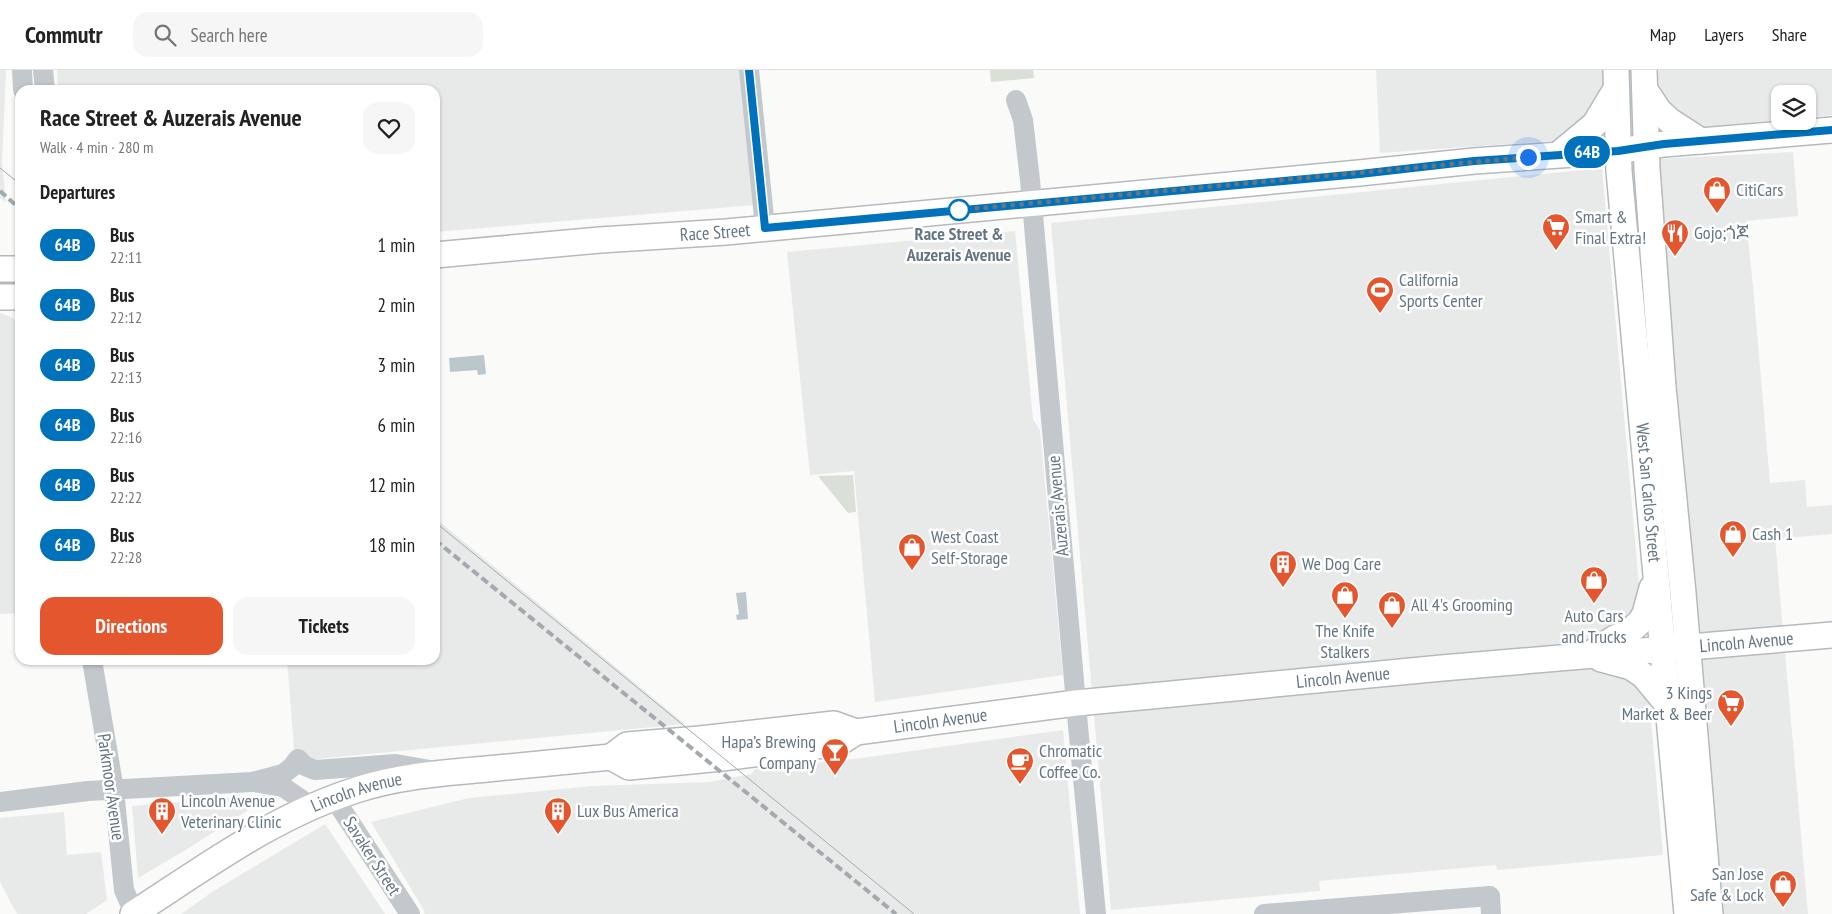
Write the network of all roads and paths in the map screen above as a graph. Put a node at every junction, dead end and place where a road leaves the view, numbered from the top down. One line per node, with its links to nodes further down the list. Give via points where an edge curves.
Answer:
1 (22, 70): 6 (street)
2 (43, 70): 7 (street)
3 (749, 70): 15 (street)
4 (1616, 79): 12 (main road, West San Carlos Street); 13 (main road, via 1595,124)
5 (1644, 80): 10 (main road, via 1659,110); 11 (main road, West San Carlos Street)
6 (23, 85)
7 (44, 85)
8 (1016, 100): 14 (street, Auzerais Avenue, via 1023,120)
9 (1832, 130): 10 (main road, Race Street)
10 (1701, 141): 11 (main road, Race Street)
11 (1647, 146): 12 (main road, Race Street); 23 (main road, West San Carlos Street, via 1663,387)
12 (1618, 151): 13 (main road, Race Street); 21 (main road, West San Carlos Street)
13 (1560, 154): 14 (main road, Race Street)
14 (1032, 203): 15 (main road, Race Street); 27 (street, Auzerais Avenue)
15 (765, 228): 16 (main road, Race Street)
16 (440, 254)
17 (0, 269): 18 (main road)
18 (15, 269)
19 (15, 297): 20 (main road)
20 (0, 298)
21 (1655, 574): 24 (main road, West San Carlos Street); 25 (main road, via 1640,622)
22 (1832, 635): 23 (main road, Lincoln Avenue)
23 (1688, 647): 24 (main road, Lincoln Avenue); 41 (main road, West San Carlos Street)
24 (1662, 649): 25 (main road, Lincoln Avenue); 28 (main road, West San Carlos Street)
25 (1586, 656): 27 (main road, Lincoln Avenue); 28 (main road, via 1631,667 1644,676)
26 (93, 665): 31 (street, Parkmoor Avenue)
27 (1076, 703): 29 (main road, Lincoln Avenue, via 856,732 834,724 627,745 611,758); 38 (street, Auzerais Avenue)
28 (1668, 705): 40 (main road, West San Carlos Street)
29 (447, 772): 30 (street, via 396,764 315,770 298,759 283,774); 33 (main road, Lincoln Avenue, via 386,782)
30 (252, 782): 31 (street); 33 (street, via 283,787)
31 (114, 790): 32 (street); 36 (street, Parkmoor Avenue, via 124,890)
32 (0, 802)
33 (323, 802): 36 (main road, Lincoln Avenue, via 283,819); 37 (street, Savaker Street)
34 (1490, 905): 35 (street)
35 (1326, 911): 39 (street)
36 (133, 914)
37 (410, 914)
38 (1096, 914)
39 (1264, 914)
40 (1687, 914)
41 (1710, 914)

